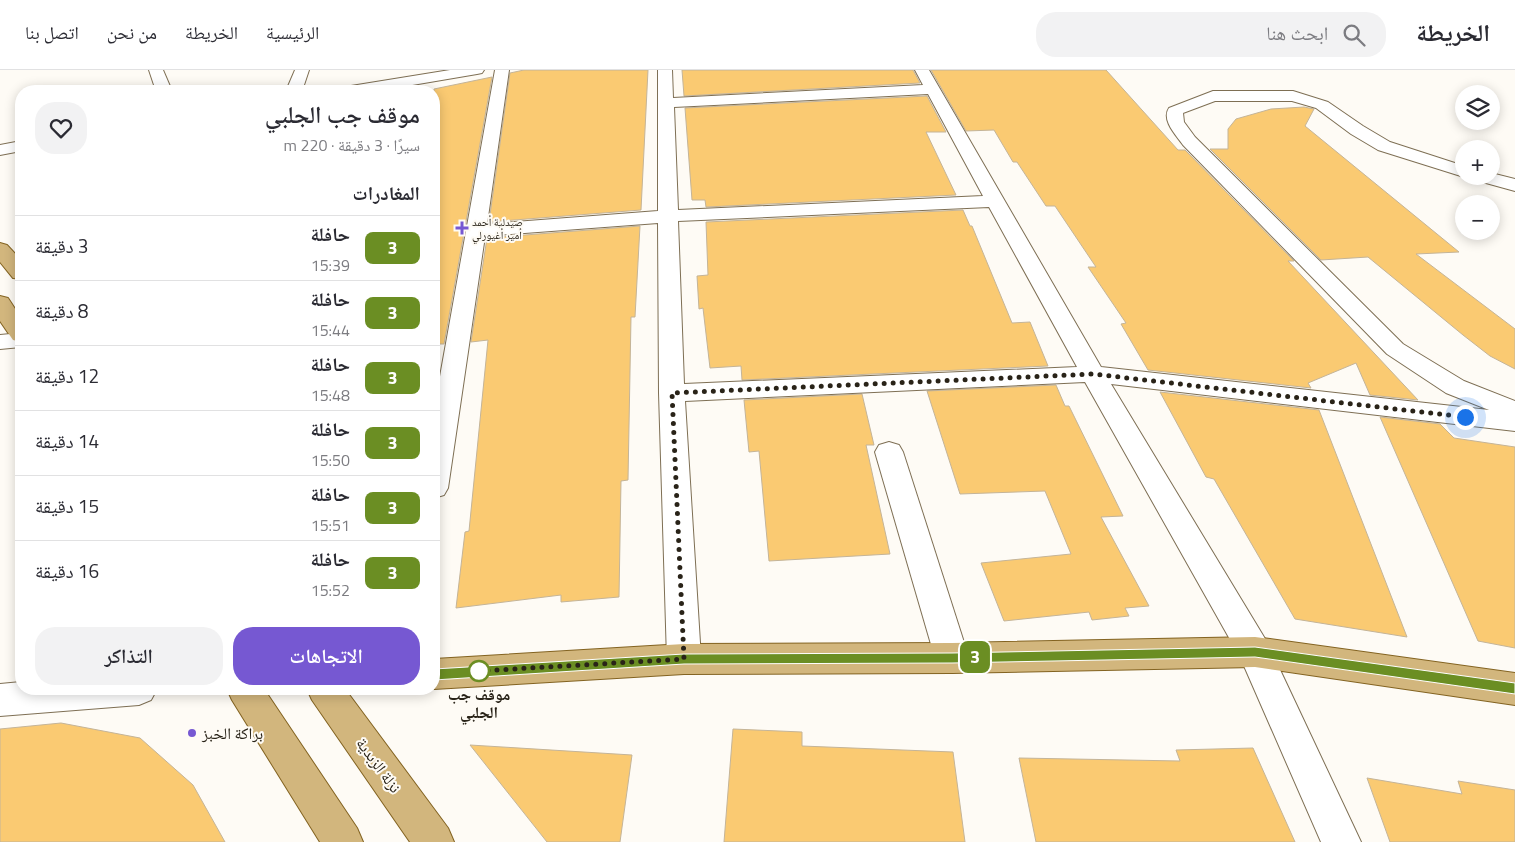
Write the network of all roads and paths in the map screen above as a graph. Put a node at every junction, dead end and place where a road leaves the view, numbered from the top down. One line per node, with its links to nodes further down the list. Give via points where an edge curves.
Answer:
1 (156, 70): 8 (street)
2 (302, 70): 9 (street)
3 (477, 70): 6 (street)
4 (502, 70): 19 (street)
5 (665, 70): 11 (street)
6 (390, 77): 10 (street)
7 (927, 80): 11 (street); 17 (street)
8 (162, 85)
9 (296, 85)
10 (368, 85)
11 (666, 103): 18 (street)
12 (15, 147): 13 (street)
13 (0, 150)
14 (1455, 169): 28 (street, via 1384,146 1322,105 1293,96 1213,96 1175,111 1176,122 1189,141 1396,349 1455,387)
15 (1500, 181): 16 (street)
16 (1515, 185)
17 (996, 201): 18 (street); 26 (street)
18 (668, 216): 19 (street); 27 (street)
19 (476, 230): 30 (street)
20 (0, 249): 21 (main road)
21 (15, 265)
22 (0, 303): 23 (main road)
23 (15, 326)
24 (15, 341): 25 (street)
25 (0, 342)
26 (1093, 374): 27 (street); 29 (street); 32 (street)
27 (672, 393): 34 (street)
28 (1515, 411)
29 (1515, 422)
30 (440, 451)
31 (889, 452): 33 (street)
32 (1255, 652): 33 (main road); 36 (main road); 43 (street)
33 (952, 658): 34 (main road)
34 (684, 659): 35 (main road)
35 (440, 674)
36 (1515, 689)
37 (64, 695): 40 (street)
38 (248, 695): 41 (main road)
39 (328, 695): 42 (main road, نزلة الزبدية)
40 (0, 700)
41 (343, 842)
42 (434, 842)
43 (1341, 842)

